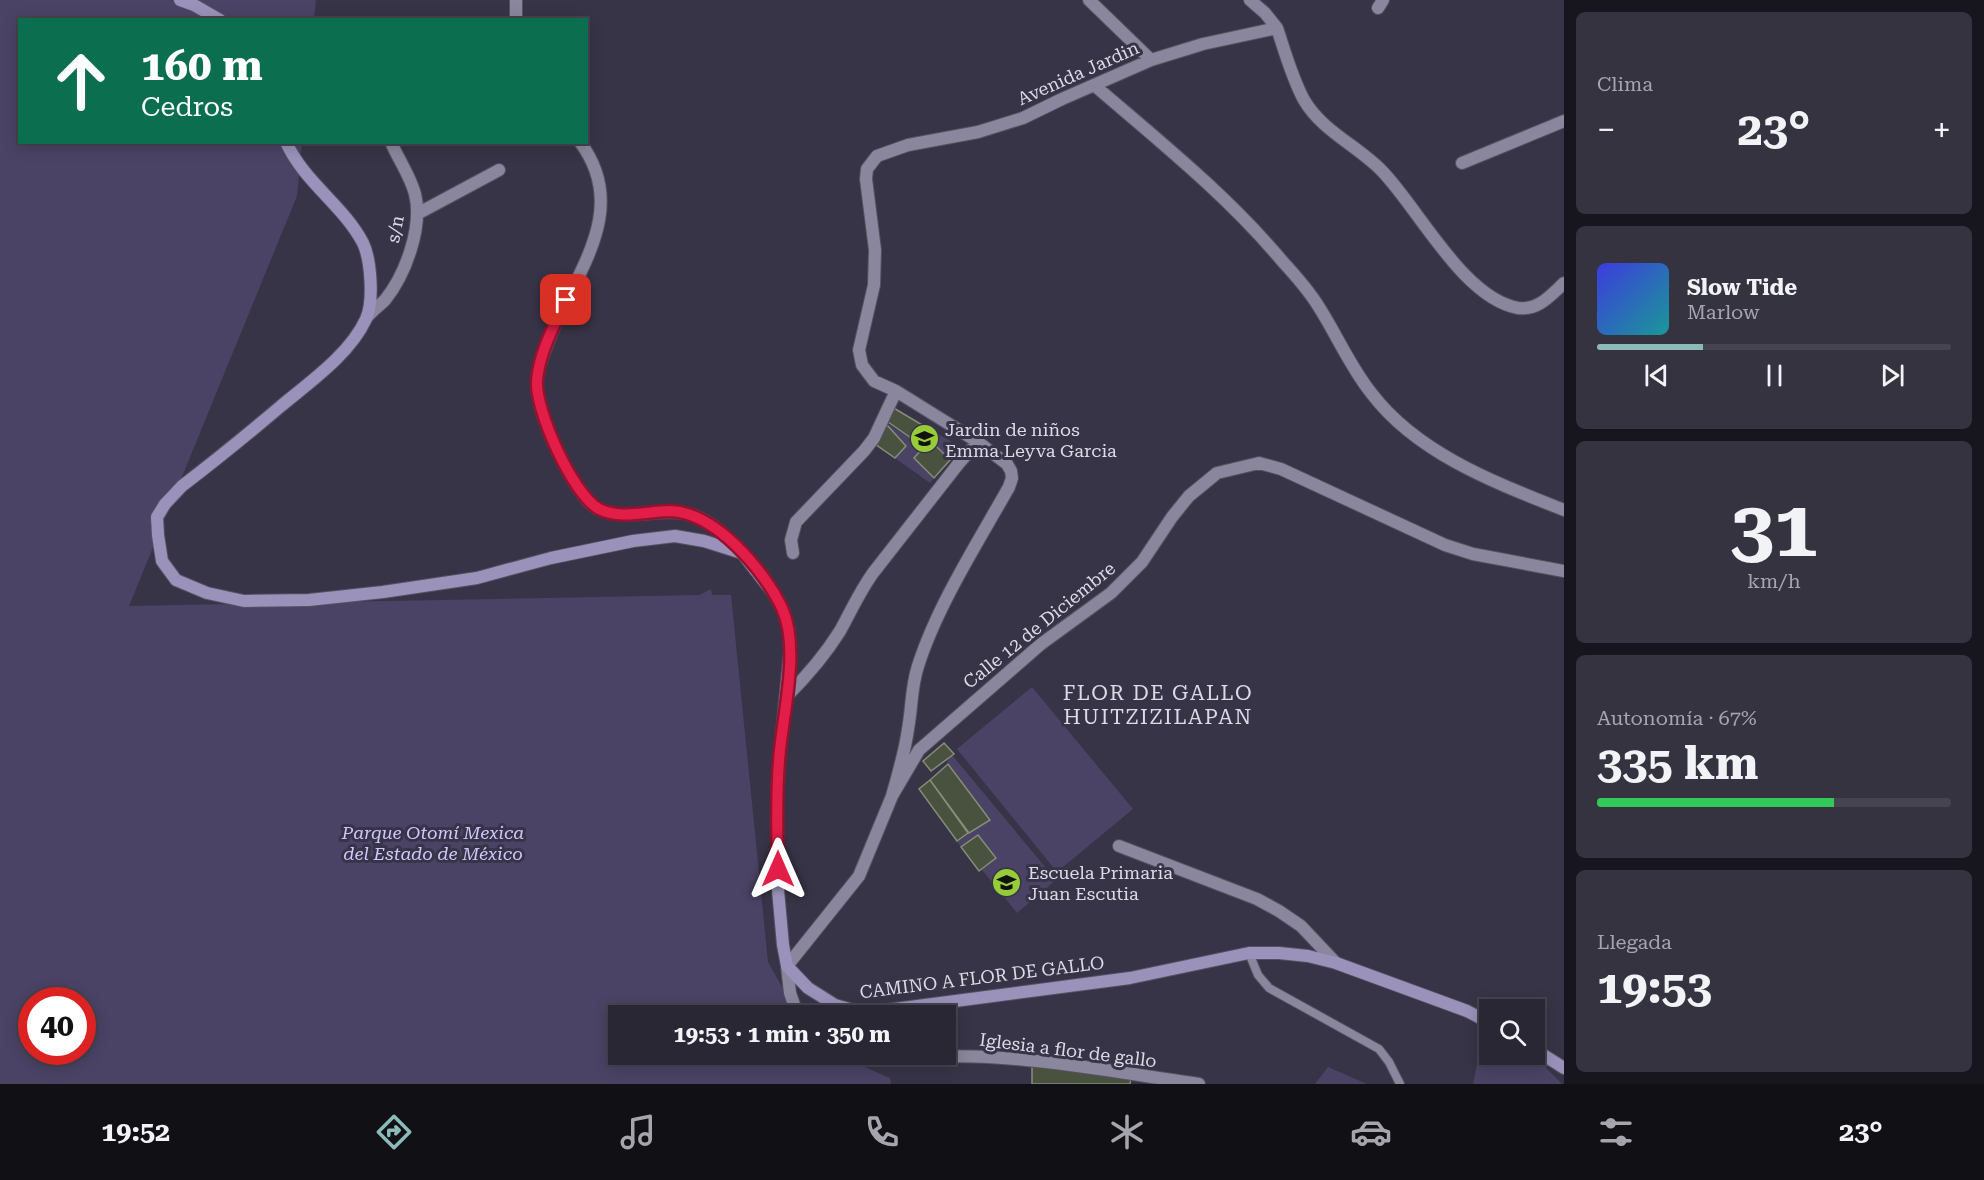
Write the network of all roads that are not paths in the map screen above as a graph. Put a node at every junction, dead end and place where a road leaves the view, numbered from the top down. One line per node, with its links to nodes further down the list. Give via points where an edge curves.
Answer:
1 (180, 0): 5 (street)
2 (516, 0): 6 (street)
3 (1089, 0): 8 (street)
4 (1250, 0): 7 (street)
5 (217, 18)
6 (516, 18)
7 (1277, 28): 8 (street, Avenida Jardin); 17 (street, via 1305,102 1318,118 1382,170 1451,259 1488,296 1519,308 1531,308)
8 (1151, 60): 9 (street, Avenida Jardin)
9 (1094, 85): 19 (street, Avenida Jardin, via 1023,118 877,156 867,169 875,250 874,285 859,350 867,374); 21 (street, via 1203,179 1283,261 1316,303 1371,393 1390,415 1415,437 1451,459)
10 (1564, 121): 14 (street)
11 (287, 144): 18 (street, via 295,160 344,214 363,244 370,265)
12 (392, 144): 16 (street, s/n, via 411,182)
13 (582, 144): 22 (street, via 599,177 602,204 593,244 542,359 537,384 546,423 567,468 589,502 622,515 672,511 692,515 717,528)
14 (1462, 163)
15 (499, 170): 16 (street)
16 (417, 213): 18 (street, s/n, via 415,234 403,267 384,300)
17 (1564, 283)
18 (368, 316): 22 (street, via 349,345 323,371 165,504 157,517 158,535 162,561 176,580 207,593 244,601 309,600 477,578 621,543 675,536)
19 (896, 391): 20 (street, Avenida Jardin); 23 (street, via 874,438 796,522 791,540)
20 (978, 442): 25 (street, via 873,573 835,638); 26 (street, Avenida Jardin, via 1006,464 1012,478 926,645 912,691 909,728)
21 (1564, 510)
22 (742, 553): 25 (street, via 763,577 783,610 790,651)
23 (793, 553)
24 (1564, 571): 26 (street, Calle 12 de Diciembre, via 1445,545 1281,469 1259,463 1217,473 1189,496 1142,562 1111,593 1041,644 919,750)
25 (786, 697): 30 (street, via 777,820 778,890)
26 (892, 796): 30 (street, Calle 12 de Diciembre, via 859,876)
27 (1119, 846): 29 (street, via 1272,907 1301,926)
28 (1249, 953): 29 (street, CAMINO A FLOR DE GALLO, via 1308,956); 30 (street, CAMINO A FLOR DE GALLO, via 1130,978 887,1010 853,1010 835,1005 808,988); 37 (lane, via 1258,975 1269,988 1379,1049)
29 (1336, 963): 32 (street, CAMINO A FLOR DE GALLO)
30 (787, 966): 31 (street)
31 (794, 1005)
32 (1479, 1017)
33 (1545, 1056): 35 (street)
34 (956, 1057): 36 (street, Iglesia a flor de gallo, via 1047,1063)
35 (1564, 1068)
36 (1199, 1084)
37 (1400, 1084)

